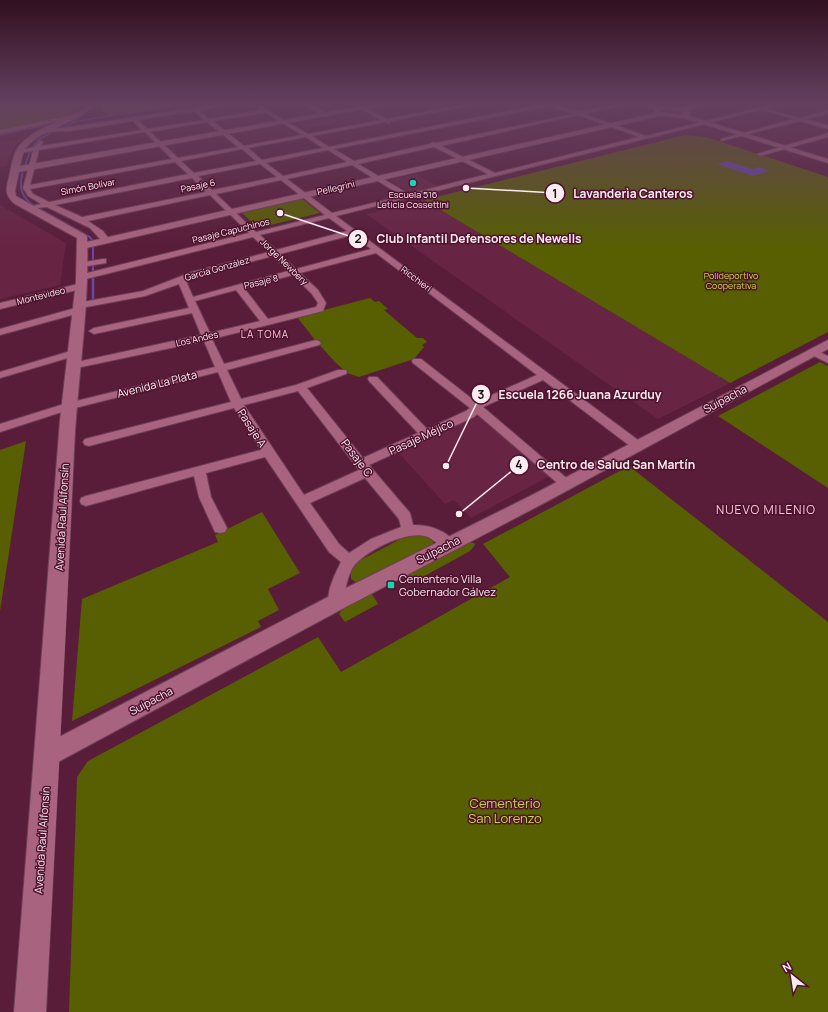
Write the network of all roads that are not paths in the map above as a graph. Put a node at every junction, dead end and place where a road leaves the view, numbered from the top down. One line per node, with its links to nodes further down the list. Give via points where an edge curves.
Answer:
1 (20, 151): 21 (main road)
2 (35, 151): 21 (street)
3 (125, 151): 21 (main road)
4 (169, 151): 17 (street, Jorge Newbery)
5 (226, 151): 17 (street)
6 (248, 151): 19 (street, Ricchieri)
7 (317, 151): 19 (street, Simón Bolívar)
8 (332, 151): 20 (street)
9 (407, 151): 20 (street, Pasaje 6)
10 (448, 151): 16 (street)
11 (497, 151): 16 (street, Pellegrini)
12 (590, 151): 22 (street, Pasaje Capuchinos)
13 (770, 151): 15 (street)
14 (797, 151): 18 (street)
15 (760, 154)
16 (464, 159): 22 (street); 25 (street, Pellegrini)
17 (178, 160): 23 (street, Jorge Newbery); 26 (street)
18 (828, 161)
19 (262, 162): 23 (street, Simón Bolívar); 24 (street, Ricchieri)
20 (352, 163): 24 (street, Pasaje 6); 25 (street)
21 (26, 168): 26 (street); 31 (main road, via 10,191 12,197)
22 (494, 175): 29 (street, Pasaje Capuchinos)
23 (194, 176): 27 (street, Jorge Newbery); 30 (street, Simón Bolívar)
24 (282, 178): 27 (street, Pasaje 6); 28 (street, Ricchieri)
25 (378, 179): 28 (street, Pellegrini); 29 (street)
26 (26, 188): 30 (street, via 30,195)
27 (211, 192): 32 (street, Jorge Newbery); 34 (street, Pasaje 6)
28 (305, 196): 32 (street, Pellegrini); 33 (street, Ricchieri)
29 (407, 196): 33 (street, Pasaje Capuchinos)
30 (50, 204): 31 (street, Simón Bolívar); 34 (street)
31 (30, 208): 38 (main road, via 82,237)
32 (232, 212): 36 (street, Jorge Newbery); 37 (street, Pellegrini)
33 (331, 215): 35 (street, Ricchieri); 36 (street, Pasaje Capuchinos)
34 (80, 220): 37 (street, via 102,233)
35 (353, 232): 39 (street, Ricchieri); 40 (street, García González)
36 (255, 234): 40 (street, Jorge Newbery); 41 (street, Pasaje Capuchinos)
37 (106, 240): 38 (street, Pellegrini)
38 (82, 246): 41 (main road, Avenida Raúl Alfonsín)
39 (377, 250): 42 (street, Pasaje 8); 62 (street, Ricchieri)
40 (275, 253): 42 (street, Jorge Newbery); 43 (street, García González)
41 (89, 269): 46 (street, Montevideo); 47 (main road, Avenida Raúl Alfonsín)
42 (296, 273): 44 (street, Pasaje 8); 48 (street, Jorge Newbery, via 316,292 322,303)
43 (180, 280): 45 (street, Pasaje A); 47 (street, García González, via 144,293)
44 (240, 288): 45 (street, Pasaje 8); 49 (street)
45 (193, 305): 50 (street, Pasaje 8); 52 (street, Pasaje A)
46 (0, 306)
47 (80, 308): 51 (street, García González); 56 (main road, Avenida Raúl Alfonsín)
48 (320, 309): 49 (street, Los Andes)
49 (266, 322): 52 (street, Los Andes)
50 (94, 331)
51 (0, 332)
52 (207, 337): 56 (street, Los Andes); 59 (street, Pasaje A)
53 (316, 343): 59 (street, Avenida La Plata)
54 (828, 344): 55 (street, Suipacha)
55 (813, 352): 57 (street); 71 (street, Suipacha)
56 (73, 360): 61 (street, Los Andes); 66 (main road, Avenida Raúl Alfonsín)
57 (828, 360)
58 (417, 361): 67 (street)
59 (222, 368): 65 (street, Pasaje A); 66 (street, Avenida La Plata)
60 (342, 372): 64 (street)
61 (0, 375)
62 (544, 376): 67 (street, Pasaje Méjico, via 481,403); 71 (street, Ricchieri)
63 (373, 379): 69 (street)
64 (300, 387): 65 (street); 73 (street, Pasaje C)
65 (237, 404): 70 (street); 72 (street, Pasaje A)
66 (68, 406): 68 (street, Avenida La Plata); 83 (main road, Avenida Raúl Alfonsín)
67 (477, 408): 69 (street, Pasaje Méjico, via 470,414); 75 (street)
68 (0, 428)
69 (426, 435): 73 (street, Pasaje Méjico)
70 (89, 442)
71 (638, 446): 75 (street, Suipacha)
72 (268, 452): 74 (street); 77 (street, Pasaje A)
73 (364, 468): 77 (street, Pasaje Méjico); 79 (street, Pasaje C, via 405,517)
74 (199, 471): 76 (street); 78 (street, via 205,497)
75 (566, 484): 80 (street, Suipacha)
76 (86, 501)
77 (302, 501): 81 (street, Pasaje A, via 334,548)
78 (220, 528)
79 (408, 531): 80 (street, via 418,530 440,535); 81 (street, via 395,534 363,550)
80 (450, 544): 82 (street, Suipacha)
81 (349, 561): 82 (street, via 336,590)
82 (335, 603): 83 (street, Suipacha)
83 (48, 755): 84 (main road, Avenida Raúl Alfonsín)
84 (30, 1012)

